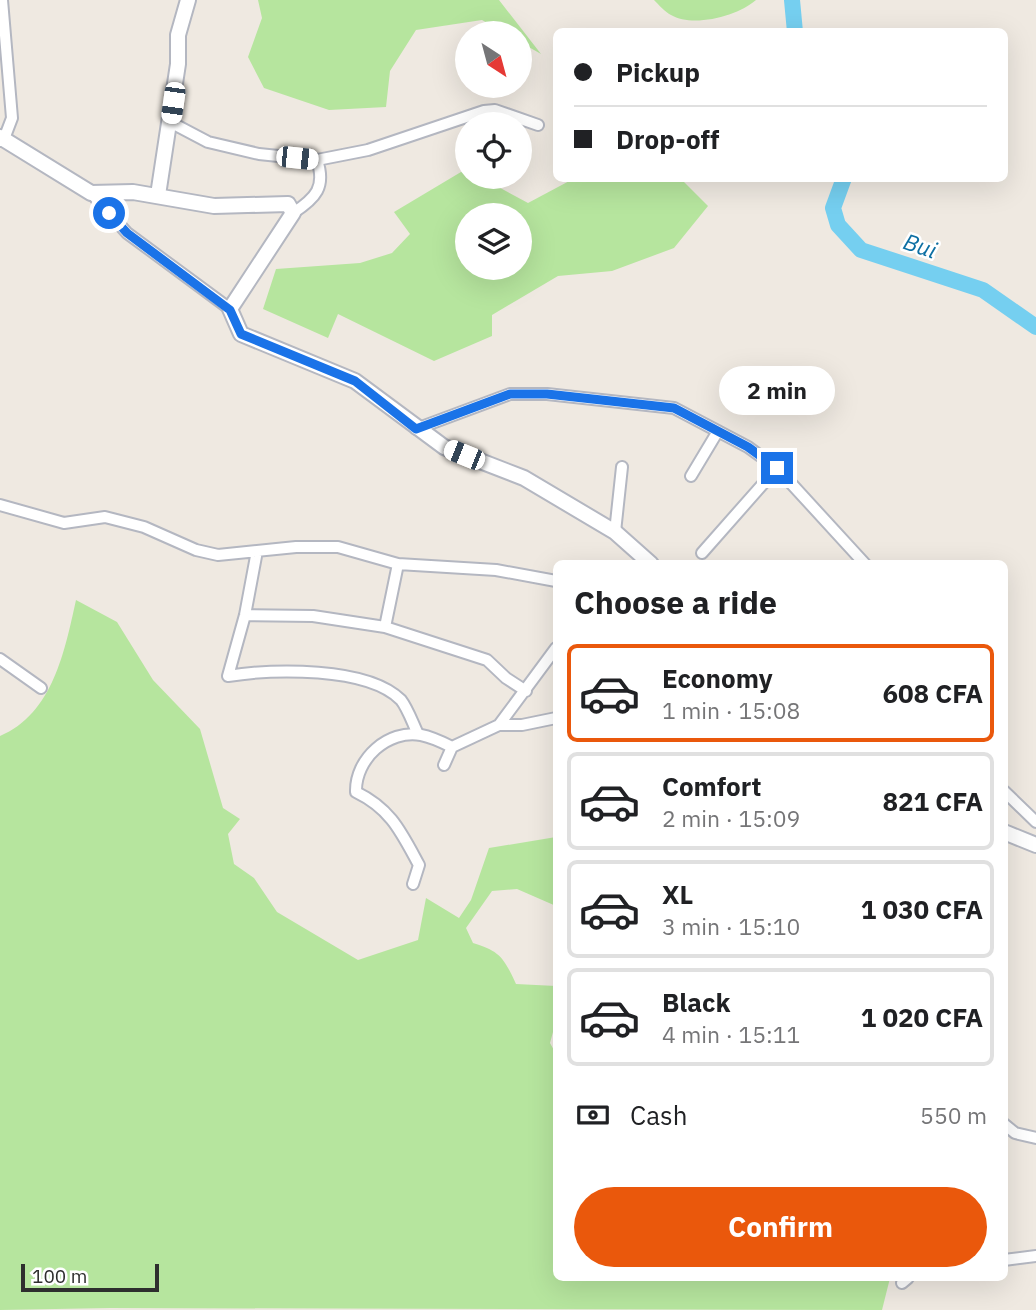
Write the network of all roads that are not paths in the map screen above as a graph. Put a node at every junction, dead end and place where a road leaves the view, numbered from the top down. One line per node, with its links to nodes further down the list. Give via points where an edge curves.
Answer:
1 (2, 0): 5 (street, via 12,118)
2 (188, 0): 3 (street, via 178,35)
3 (170, 122): 6 (street, via 208,142 259,154); 8 (street)
4 (538, 125): 6 (street, via 495,110 484,111 368,149)
5 (1, 139): 7 (street)
6 (317, 160): 9 (street, via 322,176 318,192)
7 (91, 192): 8 (street); 10 (street, via 127,233)
8 (158, 195): 9 (street, via 214,206 288,204)
9 (293, 213): 10 (street)
10 (230, 310): 11 (street, via 241,334 355,381)
11 (416, 429): 12 (street, via 510,394 547,394 674,408); 17 (street, via 444,447 524,478)
12 (718, 431): 14 (street); 15 (street)
13 (622, 467): 17 (street)
14 (777, 468): 19 (street); 21 (street)
15 (691, 476)
16 (0, 506): 18 (street, via 64,523 105,517 218,555)
17 (615, 532): 20 (street)
18 (257, 551): 22 (street, via 338,547); 24 (street)
19 (702, 553)
20 (646, 560)
21 (861, 560)
22 (398, 564): 23 (street, via 496,570); 25 (street)
23 (553, 580)
24 (245, 615): 25 (street, via 313,616); 32 (street, via 228,676 284,670 360,680 402,702)
25 (385, 626): 29 (street, via 487,660)
26 (553, 652): 29 (street)
27 (0, 659): 28 (street)
28 (41, 688)
29 (526, 691): 31 (street)
30 (553, 719): 31 (street)
31 (499, 724): 33 (street)
32 (418, 734): 33 (street); 39 (street, via 378,746 362,764 356,783 356,792 372,799 399,825 419,865)
33 (452, 747): 34 (street)
34 (443, 765)
35 (1008, 795): 36 (street)
36 (1036, 822)
37 (1008, 834): 38 (street)
38 (1036, 845)
39 (412, 884)
40 (1008, 1127): 41 (street)
41 (1036, 1138)
42 (1036, 1256): 43 (street)
43 (1008, 1260)

